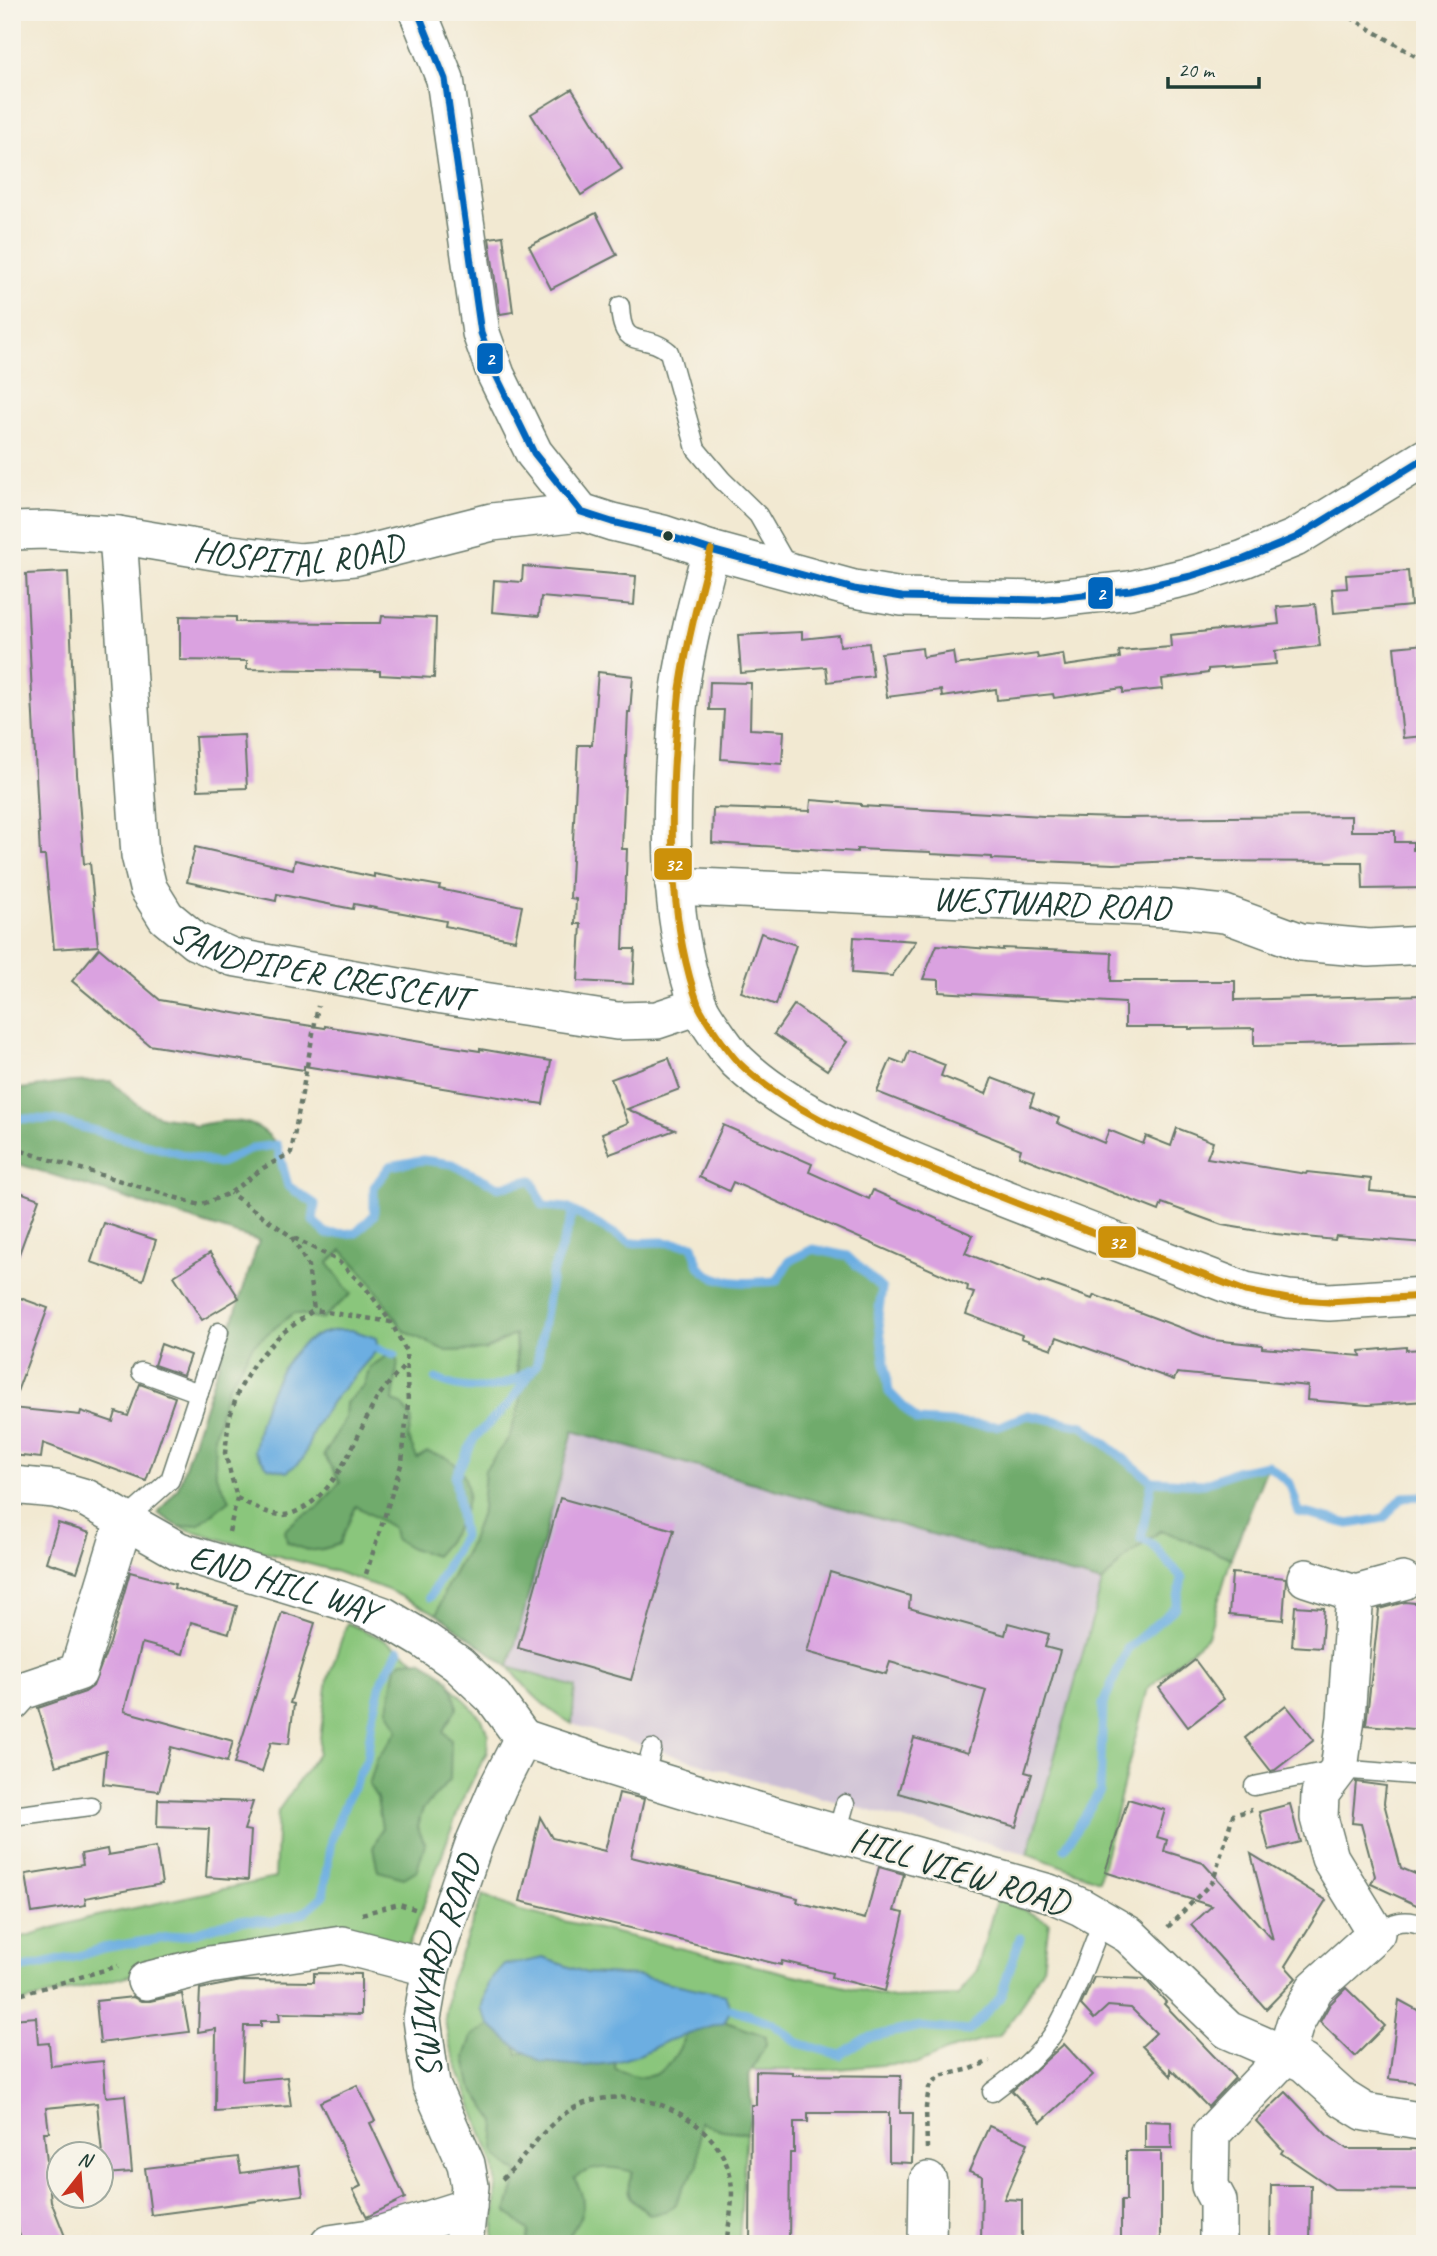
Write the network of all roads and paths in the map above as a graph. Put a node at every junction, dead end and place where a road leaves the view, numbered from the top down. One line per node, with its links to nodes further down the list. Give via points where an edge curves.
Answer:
1 (418, 12): 6 (street, via 445,79 481,333 534,453)
2 (1342, 12): 3 (path)
3 (1425, 64)
4 (620, 306): 10 (lane, via 625,332 669,352 696,449 758,515)
5 (1425, 458): 10 (street, via 1295,538 1191,576 1130,590 1038,600 938,599 854,589)
6 (581, 512): 8 (street, HOSPITAL ROAD, via 492,522 354,556 300,562); 9 (street)
7 (12, 531): 8 (street, HOSPITAL ROAD)
8 (118, 534): 13 (street, SANDPIPER CRESCENT, via 140,855 148,888 166,916 195,941 232,957)
9 (711, 550): 10 (street); 11 (street, via 680,689 671,819)
10 (791, 572)
11 (674, 886): 12 (street, WESTWARD ROAD, via 1167,908 1224,914 1301,942 1369,948); 14 (street, via 676,918)
12 (1425, 945)
13 (324, 974): 14 (street, SANDPIPER CRESCENT, via 617,1021 657,1020); 16 (path, via 291,1153)
14 (699, 1006): 18 (street, via 737,1061 777,1093 828,1123 986,1192 1245,1291 1329,1302)
15 (12, 1148): 16 (path, via 200,1205)
16 (230, 1193): 17 (path)
17 (292, 1237): 19 (path, via 308,1266); 20 (path, via 337,1260)
18 (1425, 1296)
19 (314, 1310): 20 (path); 26 (path, via 263,1353 238,1392 225,1453)
20 (391, 1322): 22 (path, via 406,1351)
21 (219, 1332): 24 (lane)
22 (406, 1364): 26 (path, via 377,1399 337,1474 317,1499 291,1514 261,1511); 32 (path, via 408,1404 402,1462)
23 (141, 1372): 24 (lane)
24 (199, 1394): 27 (lane, via 170,1480)
25 (12, 1485): 27 (street, END HILL WAY, via 55,1489 86,1498)
26 (237, 1498): 28 (path)
27 (124, 1521): 28 (street, END HILL WAY, via 179,1551); 33 (street, via 78,1672 22,1691)
28 (221, 1563): 32 (street, END HILL WAY)
29 (1306, 1578): 31 (street)
30 (1409, 1579): 31 (street)
31 (1355, 1594): 35 (street)
32 (356, 1605): 34 (street, END HILL WAY, via 408,1629 458,1664 494,1698)
33 (12, 1702)
34 (523, 1738): 41 (street, HILL VIEW ROAD, via 589,1760 648,1762 841,1819 1049,1893); 45 (street, SWINYARD ROAD, via 475,1841)
35 (1339, 1769): 36 (lane); 37 (lane); 43 (street, via 1320,1794 1319,1818 1330,1858)
36 (1425, 1776)
37 (1254, 1786)
38 (91, 1806): 40 (lane)
39 (1258, 1809): 44 (path, via 1233,1815 1213,1881)
40 (12, 1816)
41 (1102, 1920): 44 (street, HILL VIEW ROAD); 49 (lane, via 1054,2032)
42 (1425, 1926): 43 (lane, via 1412,1920 1393,1922)
43 (1376, 1933): 47 (street, via 1315,1988 1295,2024)
44 (1145, 1950): 47 (street, HILL VIEW ROAD, via 1228,2030)
45 (431, 1968): 46 (street, via 342,1945 209,1965); 52 (street, SWINYARD ROAD, via 422,2019 431,2085 466,2164)
46 (146, 1981)
47 (1286, 2055): 50 (street, HILL VIEW ROAD, via 1304,2063 1343,2099 1365,2112); 57 (street, via 1211,2134 1210,2186 1218,2201)
48 (993, 2060): 51 (path, via 939,2076 929,2088)
49 (992, 2092)
50 (1425, 2122)
51 (928, 2181): 56 (street)
52 (468, 2207): 53 (street, via 370,2238); 54 (street, SWINYARD ROAD); 55 (path, via 506,2175 548,2126 575,2108 629,2098 679,2111 717,2144 730,2175)
53 (329, 2244)
54 (464, 2244)
55 (726, 2244)
56 (927, 2244)
57 (1218, 2244)

